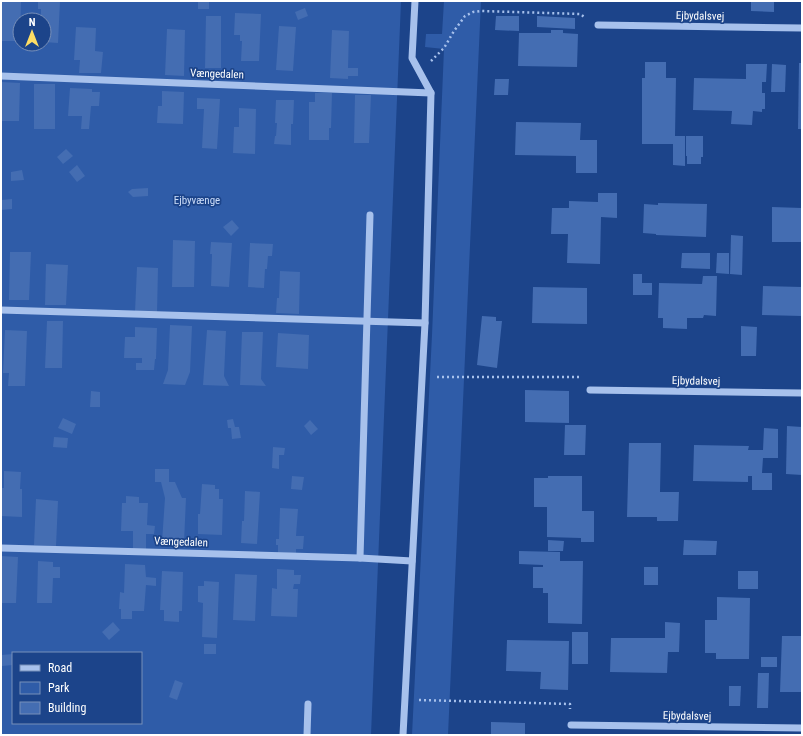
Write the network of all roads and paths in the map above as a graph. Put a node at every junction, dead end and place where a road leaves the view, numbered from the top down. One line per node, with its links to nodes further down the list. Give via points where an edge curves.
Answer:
1 (415, 1): 4 (street, via 412,58)
2 (598, 25): 3 (street, Ejbydalsvej); 4 (path, via 580,14 473,12 464,16 444,48)
3 (802, 28)
4 (420, 72): 6 (street)
5 (1, 76): 6 (street, Vængedalen)
6 (431, 93): 10 (street)
7 (370, 215): 9 (street)
8 (1, 310): 9 (street)
9 (368, 322): 10 (street); 15 (street)
10 (425, 323): 11 (street)
11 (422, 376): 12 (path, via 581,377); 16 (street)
12 (590, 390): 13 (street, Ejbydalsvej)
13 (802, 393)
14 (1, 548): 15 (street, Vængedalen)
15 (360, 558): 16 (street, Vængedalen)
16 (412, 561): 17 (street)
17 (405, 700): 19 (path, via 570,704); 22 (street)
18 (308, 704): 21 (street)
19 (572, 725): 20 (street, Ejbydalsvej)
20 (802, 728)
21 (307, 735)
22 (403, 735)

